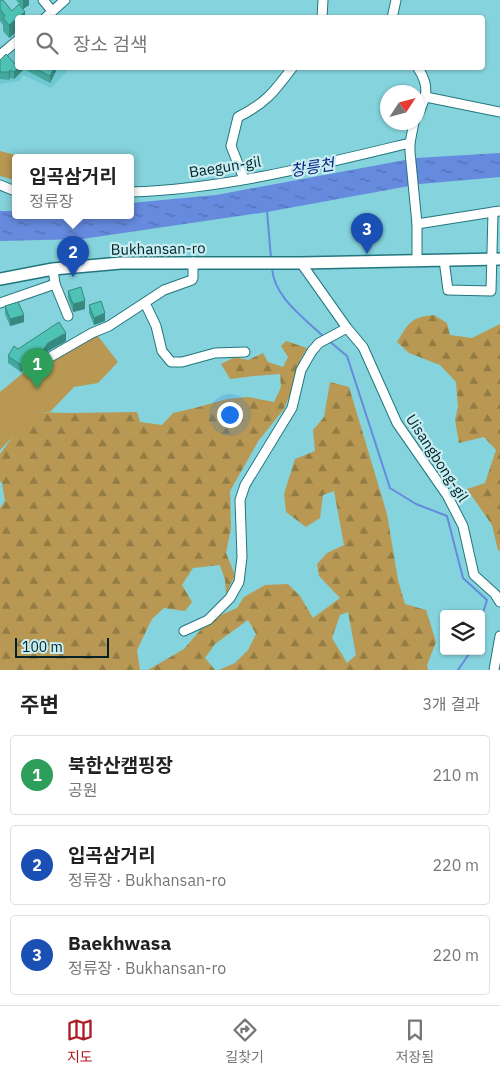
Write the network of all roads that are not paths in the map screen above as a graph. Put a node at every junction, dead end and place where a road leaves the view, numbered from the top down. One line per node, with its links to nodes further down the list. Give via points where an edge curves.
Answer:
1 (43, 0): 5 (street)
2 (65, 0): 5 (street)
3 (323, 0): 6 (street)
4 (394, 1): 7 (street)
5 (48, 14)
6 (322, 15)
7 (392, 15)
8 (15, 42): 9 (street)
9 (0, 55)
10 (290, 70): 16 (street, via 274,92 256,108 238,117 231,146)
11 (419, 70): 12 (street, via 426,80)
12 (426, 97): 13 (street)
13 (500, 112)
14 (413, 130): 15 (street)
15 (410, 147): 16 (street, Baegun-gil); 21 (street)
16 (244, 179): 19 (street, Baegun-gil)
17 (0, 185): 18 (street)
18 (12, 190)
19 (134, 192)
20 (497, 211): 21 (street); 22 (street)
21 (417, 224): 23 (street)
22 (496, 259): 24 (main road); 24 (street, via 491,291 448,290)
23 (417, 260): 24 (main road); 26 (main road)
24 (444, 260)
25 (193, 262): 26 (main road, Bukhansan-ro); 27 (main road, Bukhansan-ro, via 121,263); 31 (street, via 192,280 164,290)
26 (301, 263): 33 (street, Uisangbong-gil)
27 (53, 269): 28 (main road, Bukhansan-ro); 29 (street)
28 (1, 278)
29 (55, 284): 30 (street); 32 (street)
30 (0, 303)
31 (145, 303): 34 (street, via 156,326 162,351 171,362 215,353); 35 (street)
32 (68, 316)
33 (346, 328): 36 (street, Uisangbong-gil, via 363,347 397,423 447,495 463,526 474,576); 37 (street, via 319,343 312,351 301,370 292,408 245,485 240,500 242,557 239,582 230,598 208,620)
34 (245, 352)
35 (52, 356)
36 (500, 602)
37 (184, 630)
38 (500, 636): 39 (street)
39 (496, 665)

